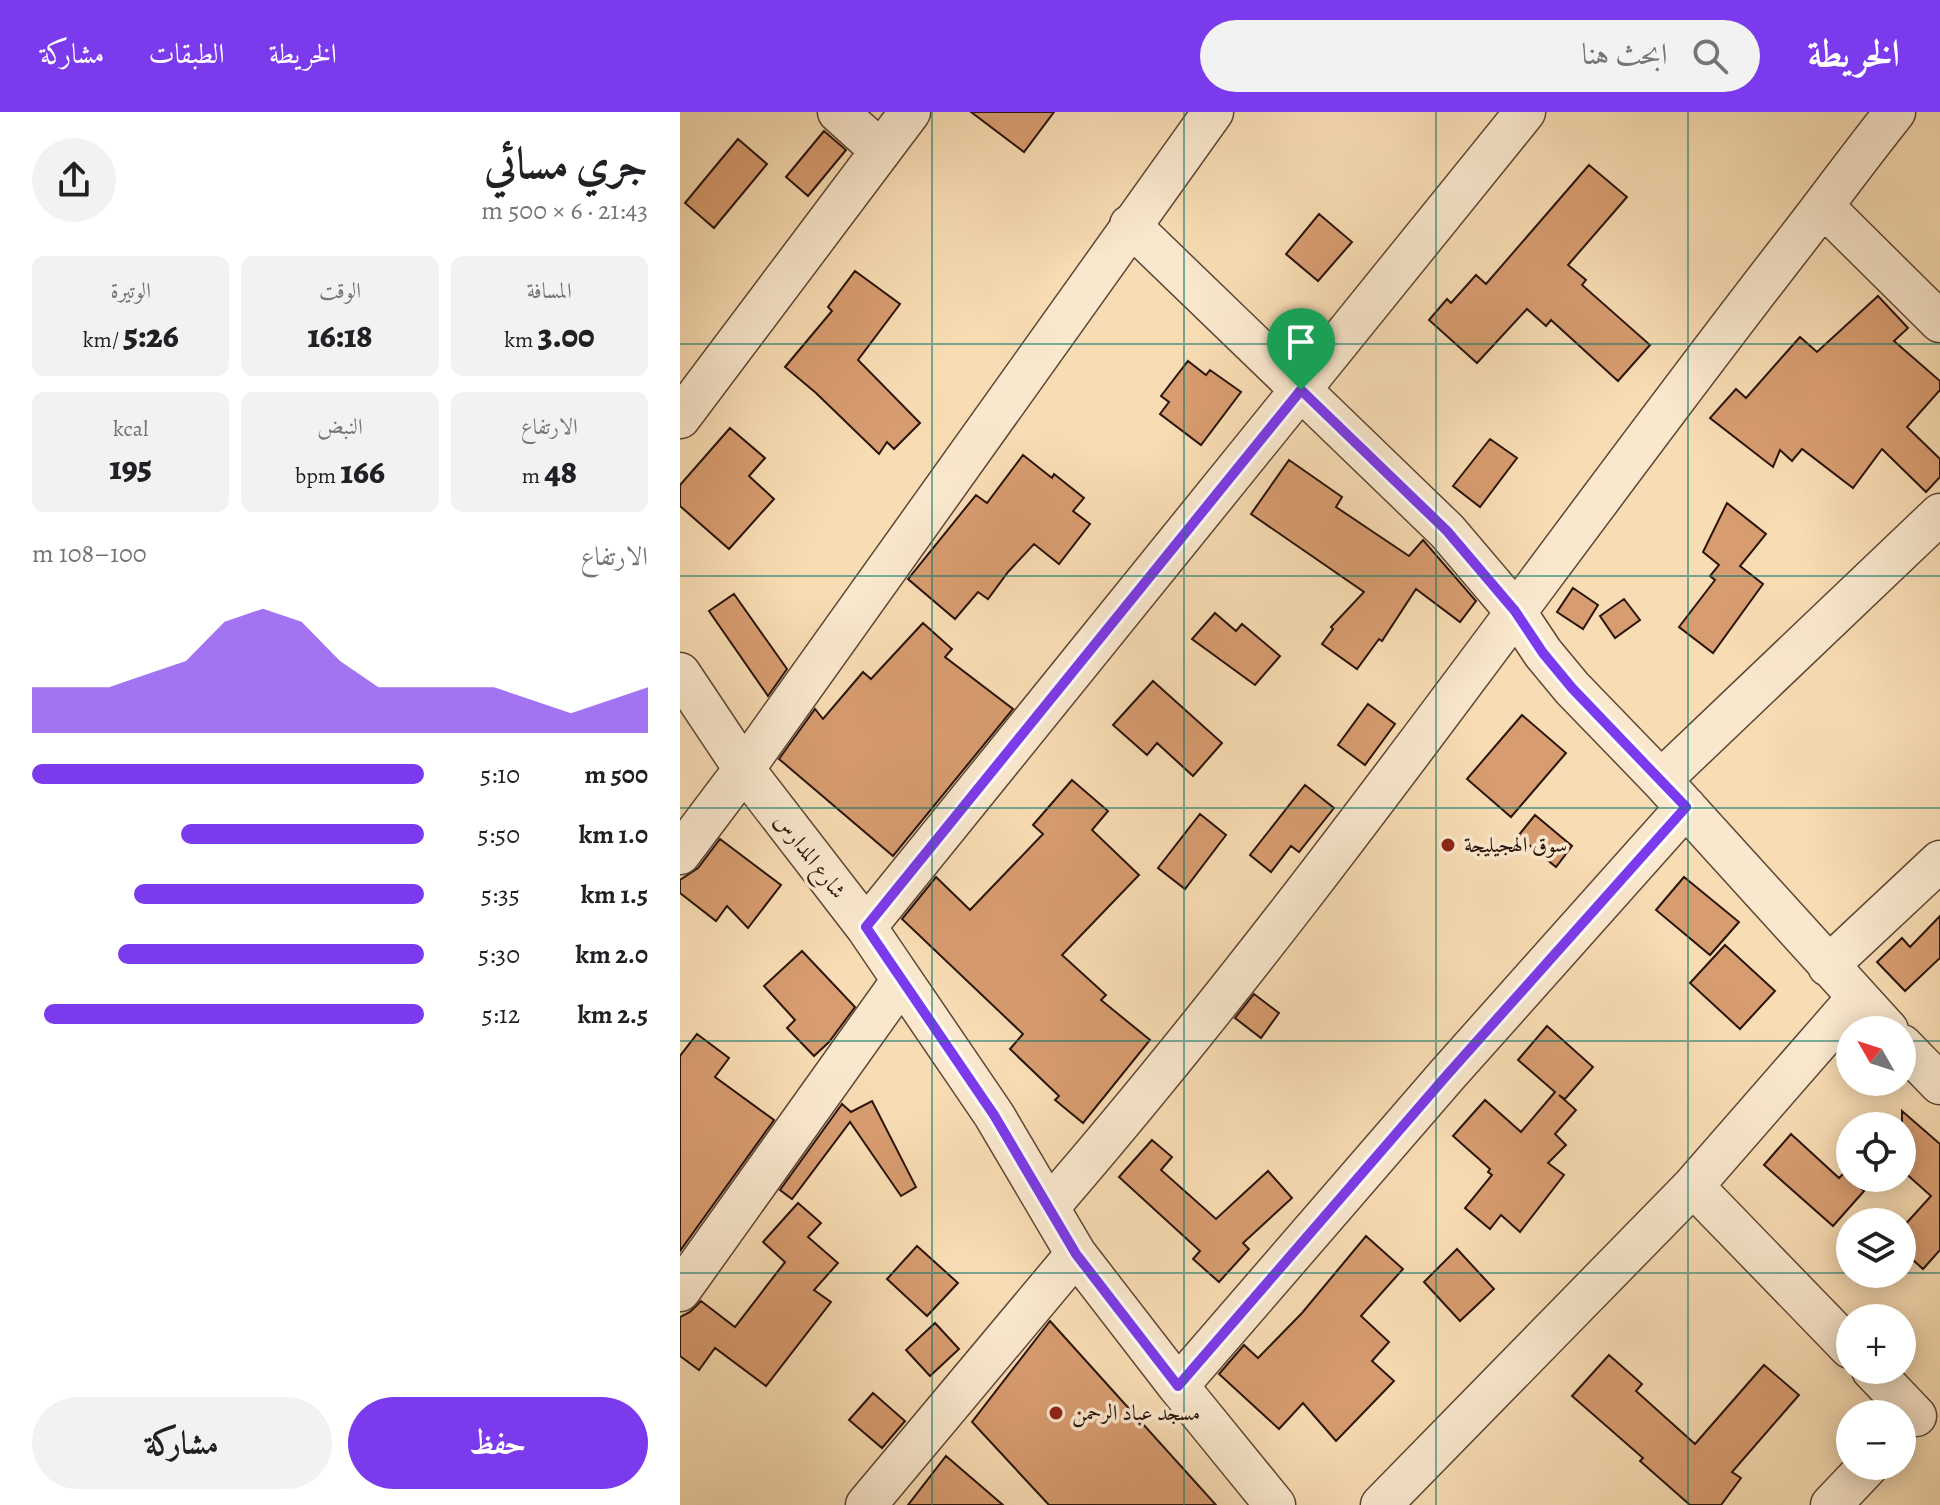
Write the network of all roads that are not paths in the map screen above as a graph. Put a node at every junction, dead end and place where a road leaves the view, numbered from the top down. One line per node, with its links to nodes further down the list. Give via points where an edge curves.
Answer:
1 (838, 112): 6 (street)
2 (910, 112): 6 (street)
3 (1213, 112): 8 (street)
4 (1525, 112): 10 (street)
5 (1895, 112): 7 (street)
6 (880, 150): 11 (street)
7 (1823, 206): 9 (street); 13 (street)
8 (1130, 225): 10 (street); 15 (street)
9 (1940, 322)
10 (1301, 390): 13 (street, via 1447,531); 19 (street)
11 (680, 418)
12 (1940, 514): 16 (street)
13 (1515, 611): 16 (street, via 1572,688); 27 (street, via 1327,863 1140,1102)
14 (680, 673): 15 (street, شارع المدارس)
15 (744, 769): 17 (street); 19 (street, شارع المدارس)
16 (1673, 794): 20 (street); 32 (street, via 1447,1075)
17 (680, 854)
18 (1940, 861): 20 (street)
19 (866, 927): 21 (street, شارع المدارس)
20 (1828, 966): 22 (street)
21 (902, 980): 27 (street, شارع المدارس); 29 (street)
22 (1857, 998): 23 (street); 26 (street)
23 (1874, 1016)
24 (1916, 1059): 25 (street)
25 (1940, 1084)
26 (1693, 1186): 30 (street); 37 (street)
27 (1049, 1207): 28 (street, شارع المدارس)
28 (1076, 1254): 32 (street, شارع المدارس); 35 (street)
29 (680, 1291)
30 (1836, 1334)
31 (1888, 1384): 33 (street)
32 (1178, 1386): 36 (street, شارع المدارس)
33 (1919, 1412)
34 (1855, 1480): 38 (street)
35 (866, 1505)
36 (1275, 1505)
37 (1381, 1505)
38 (1831, 1505)

